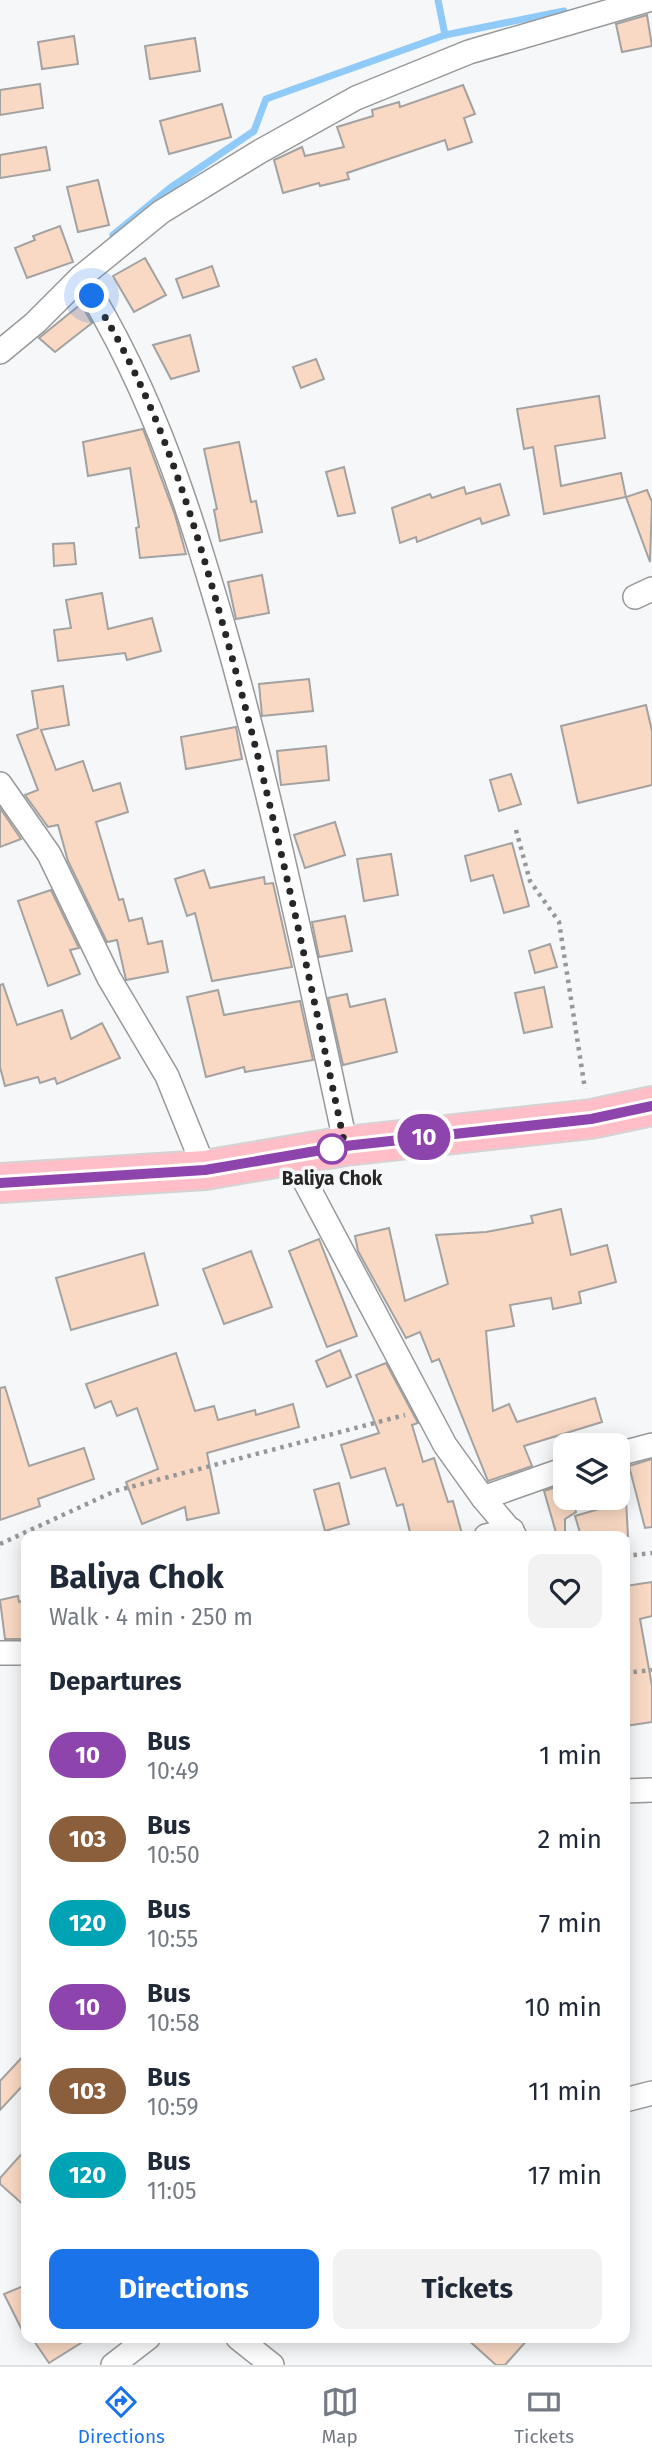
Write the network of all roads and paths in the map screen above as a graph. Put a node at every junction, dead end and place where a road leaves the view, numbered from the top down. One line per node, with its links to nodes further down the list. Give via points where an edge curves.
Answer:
1 (648, 0): 2 (street)
2 (582, 9): 3 (street, via 356,98 161,212)
3 (81, 277): 4 (street); 9 (street, via 116,332 149,403 199,538 264,773)
4 (0, 352)
5 (0, 784): 11 (street, via 49,854 109,978 167,1076)
6 (516, 830): 8 (path, via 530,881 559,922)
7 (652, 1106): 8 (highway)
8 (591, 1119): 9 (highway)
9 (345, 1146): 10 (highway)
10 (292, 1157): 11 (highway); 13 (street)
11 (205, 1170): 12 (highway)
12 (0, 1183)
13 (426, 1410): 17 (street); 18 (path, via 115,1491)
14 (652, 1445): 15 (street)
15 (630, 1451)
16 (553, 1473): 17 (street)
17 (483, 1498): 19 (street)
18 (28, 1531)
19 (511, 1531)
20 (21, 1534): 21 (path)
21 (0, 1544)
22 (652, 1553): 23 (path)
23 (630, 1555)
24 (0, 1653): 25 (street)
25 (21, 1653)
26 (652, 1670): 27 (path)
27 (630, 1672)
28 (652, 1790): 29 (street)
29 (630, 1791)
30 (652, 2093): 31 (street)
31 (630, 2099)
32 (142, 2343): 34 (street)
33 (244, 2343): 35 (street)
34 (113, 2365)
35 (272, 2365)

